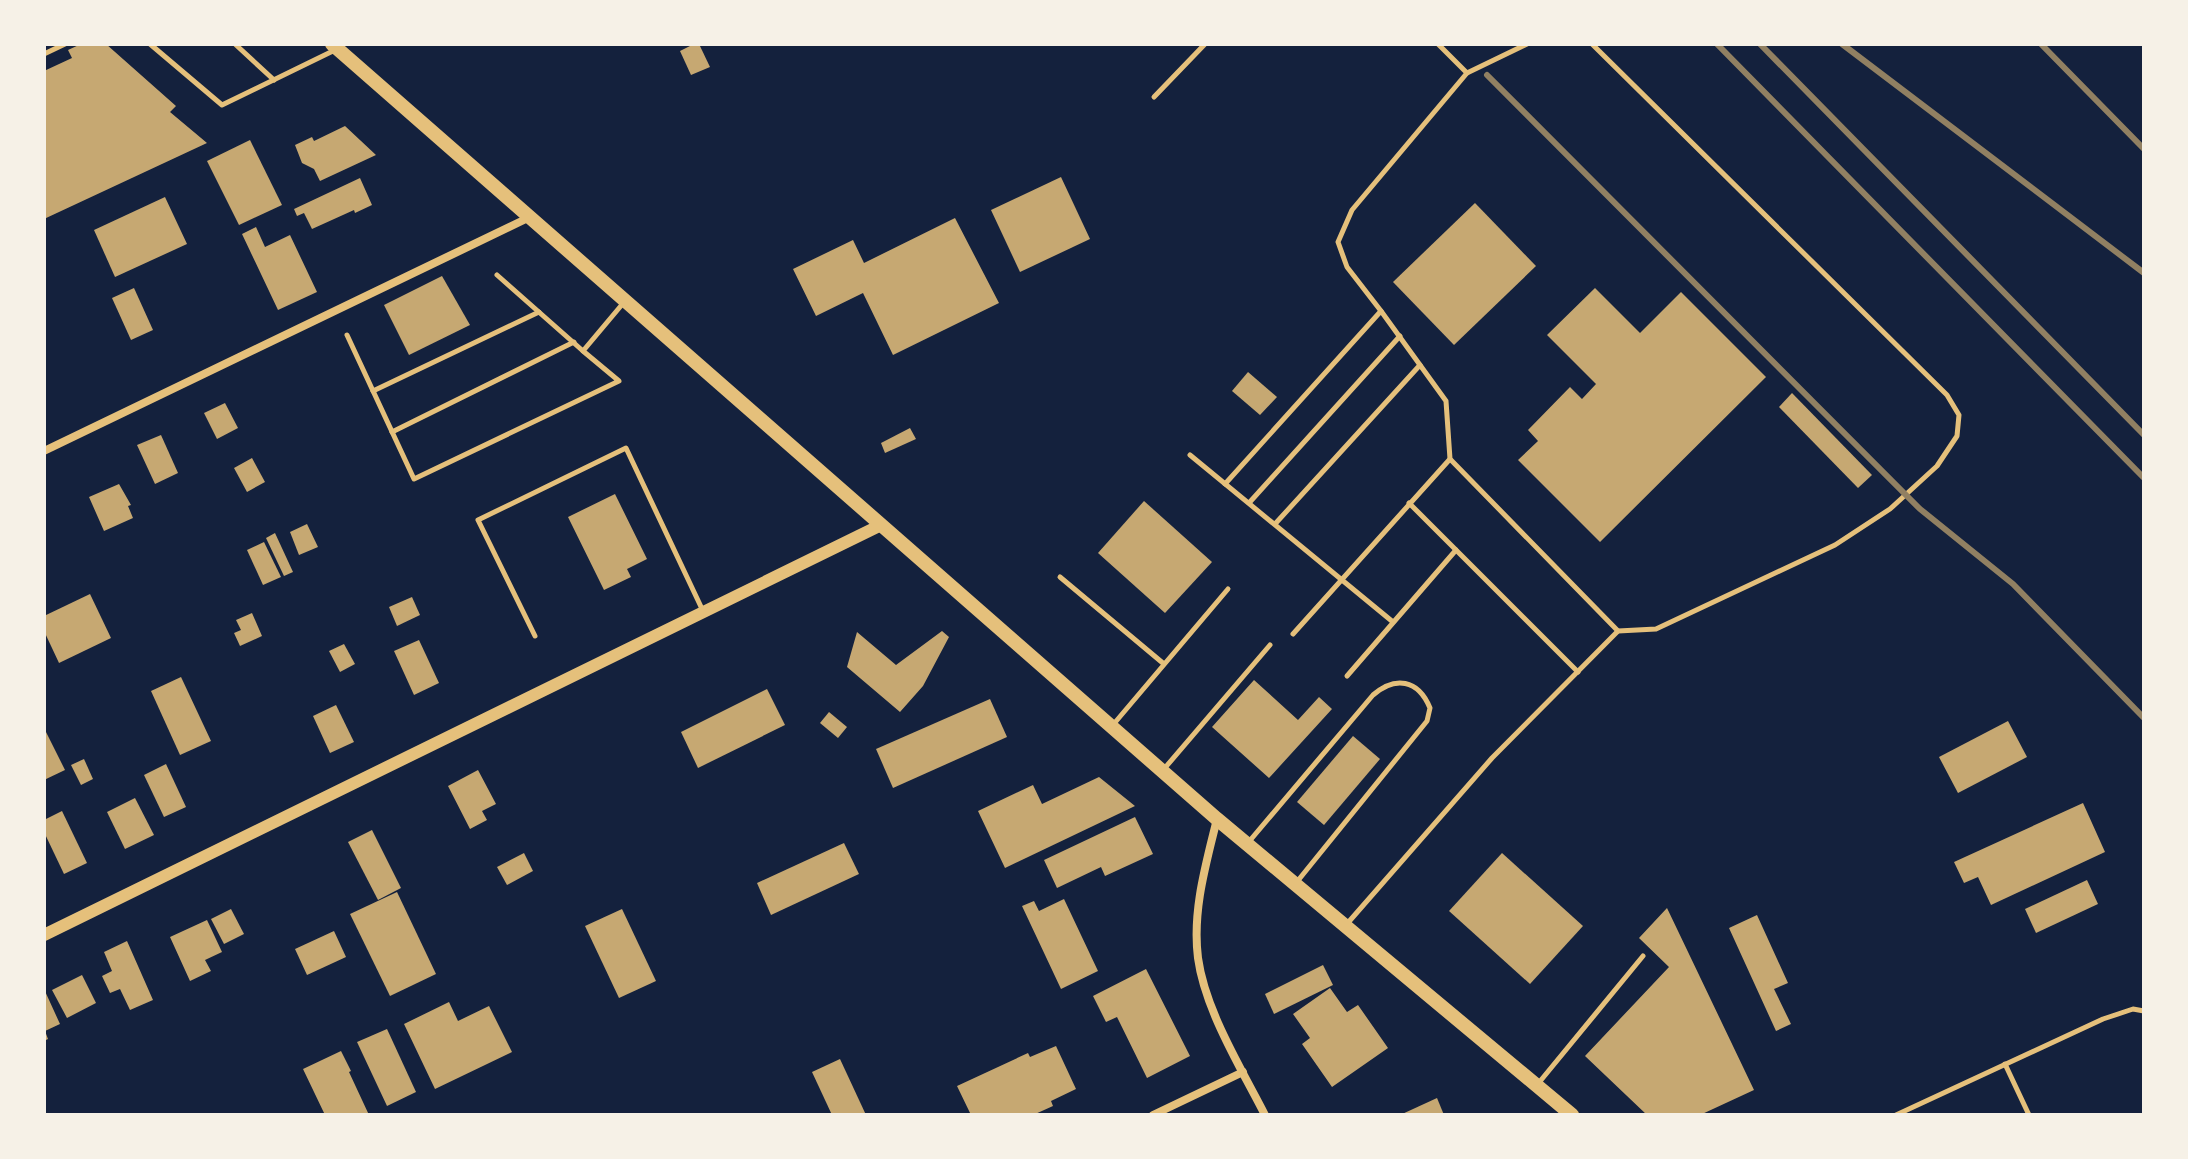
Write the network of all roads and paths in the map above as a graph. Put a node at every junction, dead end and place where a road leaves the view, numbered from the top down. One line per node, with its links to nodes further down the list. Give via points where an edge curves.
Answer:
1 (65, 44): 9 (lane)
2 (150, 44): 11 (lane, via 222,105)
3 (235, 44): 11 (lane)
4 (1205, 44): 12 (lane)
5 (1438, 44): 10 (lane)
6 (1527, 44): 10 (lane)
7 (1592, 44): 39 (lane, via 1947,395 1959,415 1957,436 1937,466 1890,509 1835,545 1656,629)
8 (335, 46): 11 (lane); 13 (main road)
9 (44, 54)
10 (1467, 73): 16 (lane, via 1352,210 1338,242 1347,267)
11 (274, 80)
12 (1154, 97)
13 (531, 216): 15 (main road); 25 (street)
14 (497, 275): 17 (lane)
15 (626, 300): 21 (lane); 32 (main road)
16 (1381, 311): 19 (lane); 28 (lane)
17 (539, 312): 20 (lane); 23 (lane)
18 (347, 335): 23 (lane)
19 (1400, 336): 22 (lane); 29 (lane)
20 (574, 342): 21 (lane); 24 (lane)
21 (583, 351): 24 (lane, via 619,381 414,479)
22 (1420, 365): 27 (lane, via 1446,401); 31 (lane)
23 (373, 391): 24 (lane)
24 (392, 432)
25 (44, 451)
26 (1190, 455): 28 (lane)
27 (1450, 459): 30 (lane); 39 (lane)
28 (1225, 484): 29 (lane)
29 (1249, 503): 31 (lane)
30 (1409, 503): 33 (lane); 35 (lane)
31 (1275, 524): 35 (lane)
32 (881, 525): 37 (street); 46 (main road)
33 (1456, 550): 38 (lane); 44 (lane)
34 (1060, 577): 43 (lane)
35 (1341, 579): 38 (lane); 40 (lane)
36 (1228, 589): 43 (lane)
37 (703, 612): 41 (lane, via 626,448 478,520); 52 (street)
38 (1393, 622): 45 (lane)
39 (1618, 631): 44 (lane)
40 (1293, 634)
41 (535, 636)
42 (1270, 645): 47 (lane)
43 (1164, 664): 46 (lane)
44 (1578, 672): 51 (lane, via 1492,758)
45 (1347, 676)
46 (1111, 726): 47 (main road)
47 (1162, 771): 48 (main road)
48 (1217, 819): 49 (main road); 56 (street, via 1202,881 1198,958 1207,997)
49 (1247, 844): 50 (main road); 50 (lane, via 1373,695 1397,682 1417,690 1430,708 1427,721)
50 (1296, 884): 51 (main road)
51 (1346, 926): 57 (main road)
52 (44, 935)
53 (1643, 956): 57 (lane)
54 (2144, 1011): 55 (lane, via 2133,1009 2103,1019)
55 (2005, 1064): 61 (lane); 62 (lane)
56 (1243, 1072): 58 (street); 59 (street)
57 (1536, 1085): 60 (main road)
58 (1153, 1115)
59 (1265, 1115)
60 (1572, 1115)
61 (1896, 1115)
62 (2029, 1115)

